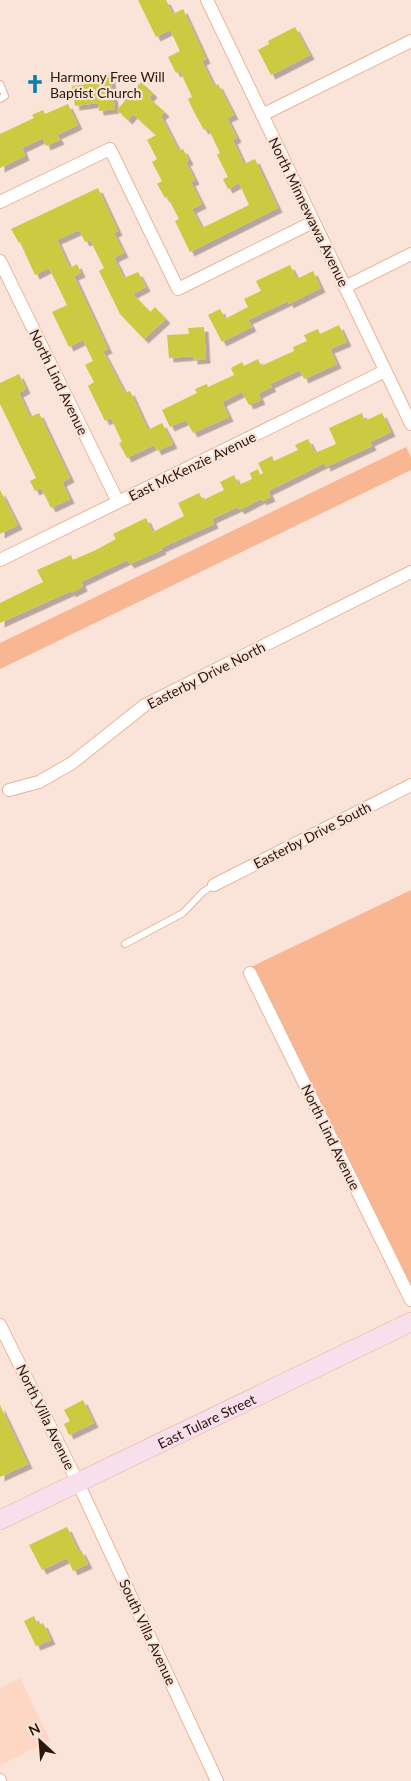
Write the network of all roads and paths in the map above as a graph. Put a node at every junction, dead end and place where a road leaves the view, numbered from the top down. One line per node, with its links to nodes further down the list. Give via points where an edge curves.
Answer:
1 (207, 0): 5 (street, North Minnewawa Avenue)
2 (411, 41): 5 (street)
3 (0, 84): 4 (lane, via 5,96)
4 (0, 99)
5 (262, 115): 7 (street, North Minnewawa Avenue)
6 (0, 202): 7 (street, via 110,148 178,289)
7 (313, 222): 10 (street, North Minnewawa Avenue)
8 (411, 254): 10 (street)
9 (0, 261): 13 (street, North Lind Avenue)
10 (344, 287): 11 (street, North Minnewawa Avenue)
11 (385, 371): 12 (street, North Minnewawa Avenue); 13 (street, East McKenzie Avenue)
12 (411, 424)
13 (118, 502): 14 (street, East McKenzie Avenue)
14 (0, 560)
15 (411, 572): 17 (street, Easterby Drive North, via 145,704 72,763 39,782)
16 (411, 785): 18 (street, Easterby Drive South)
17 (9, 790)
18 (214, 885): 19 (lane, via 183,913)
19 (125, 944)
20 (250, 973): 21 (street, North Lind Avenue)
21 (411, 1300)
22 (411, 1322): 24 (main road, East Tulare Street)
23 (0, 1325): 24 (street, North Villa Avenue)
24 (78, 1483): 25 (main road, East Tulare Street); 26 (street, South Villa Avenue)
25 (0, 1520)
26 (217, 1781)

